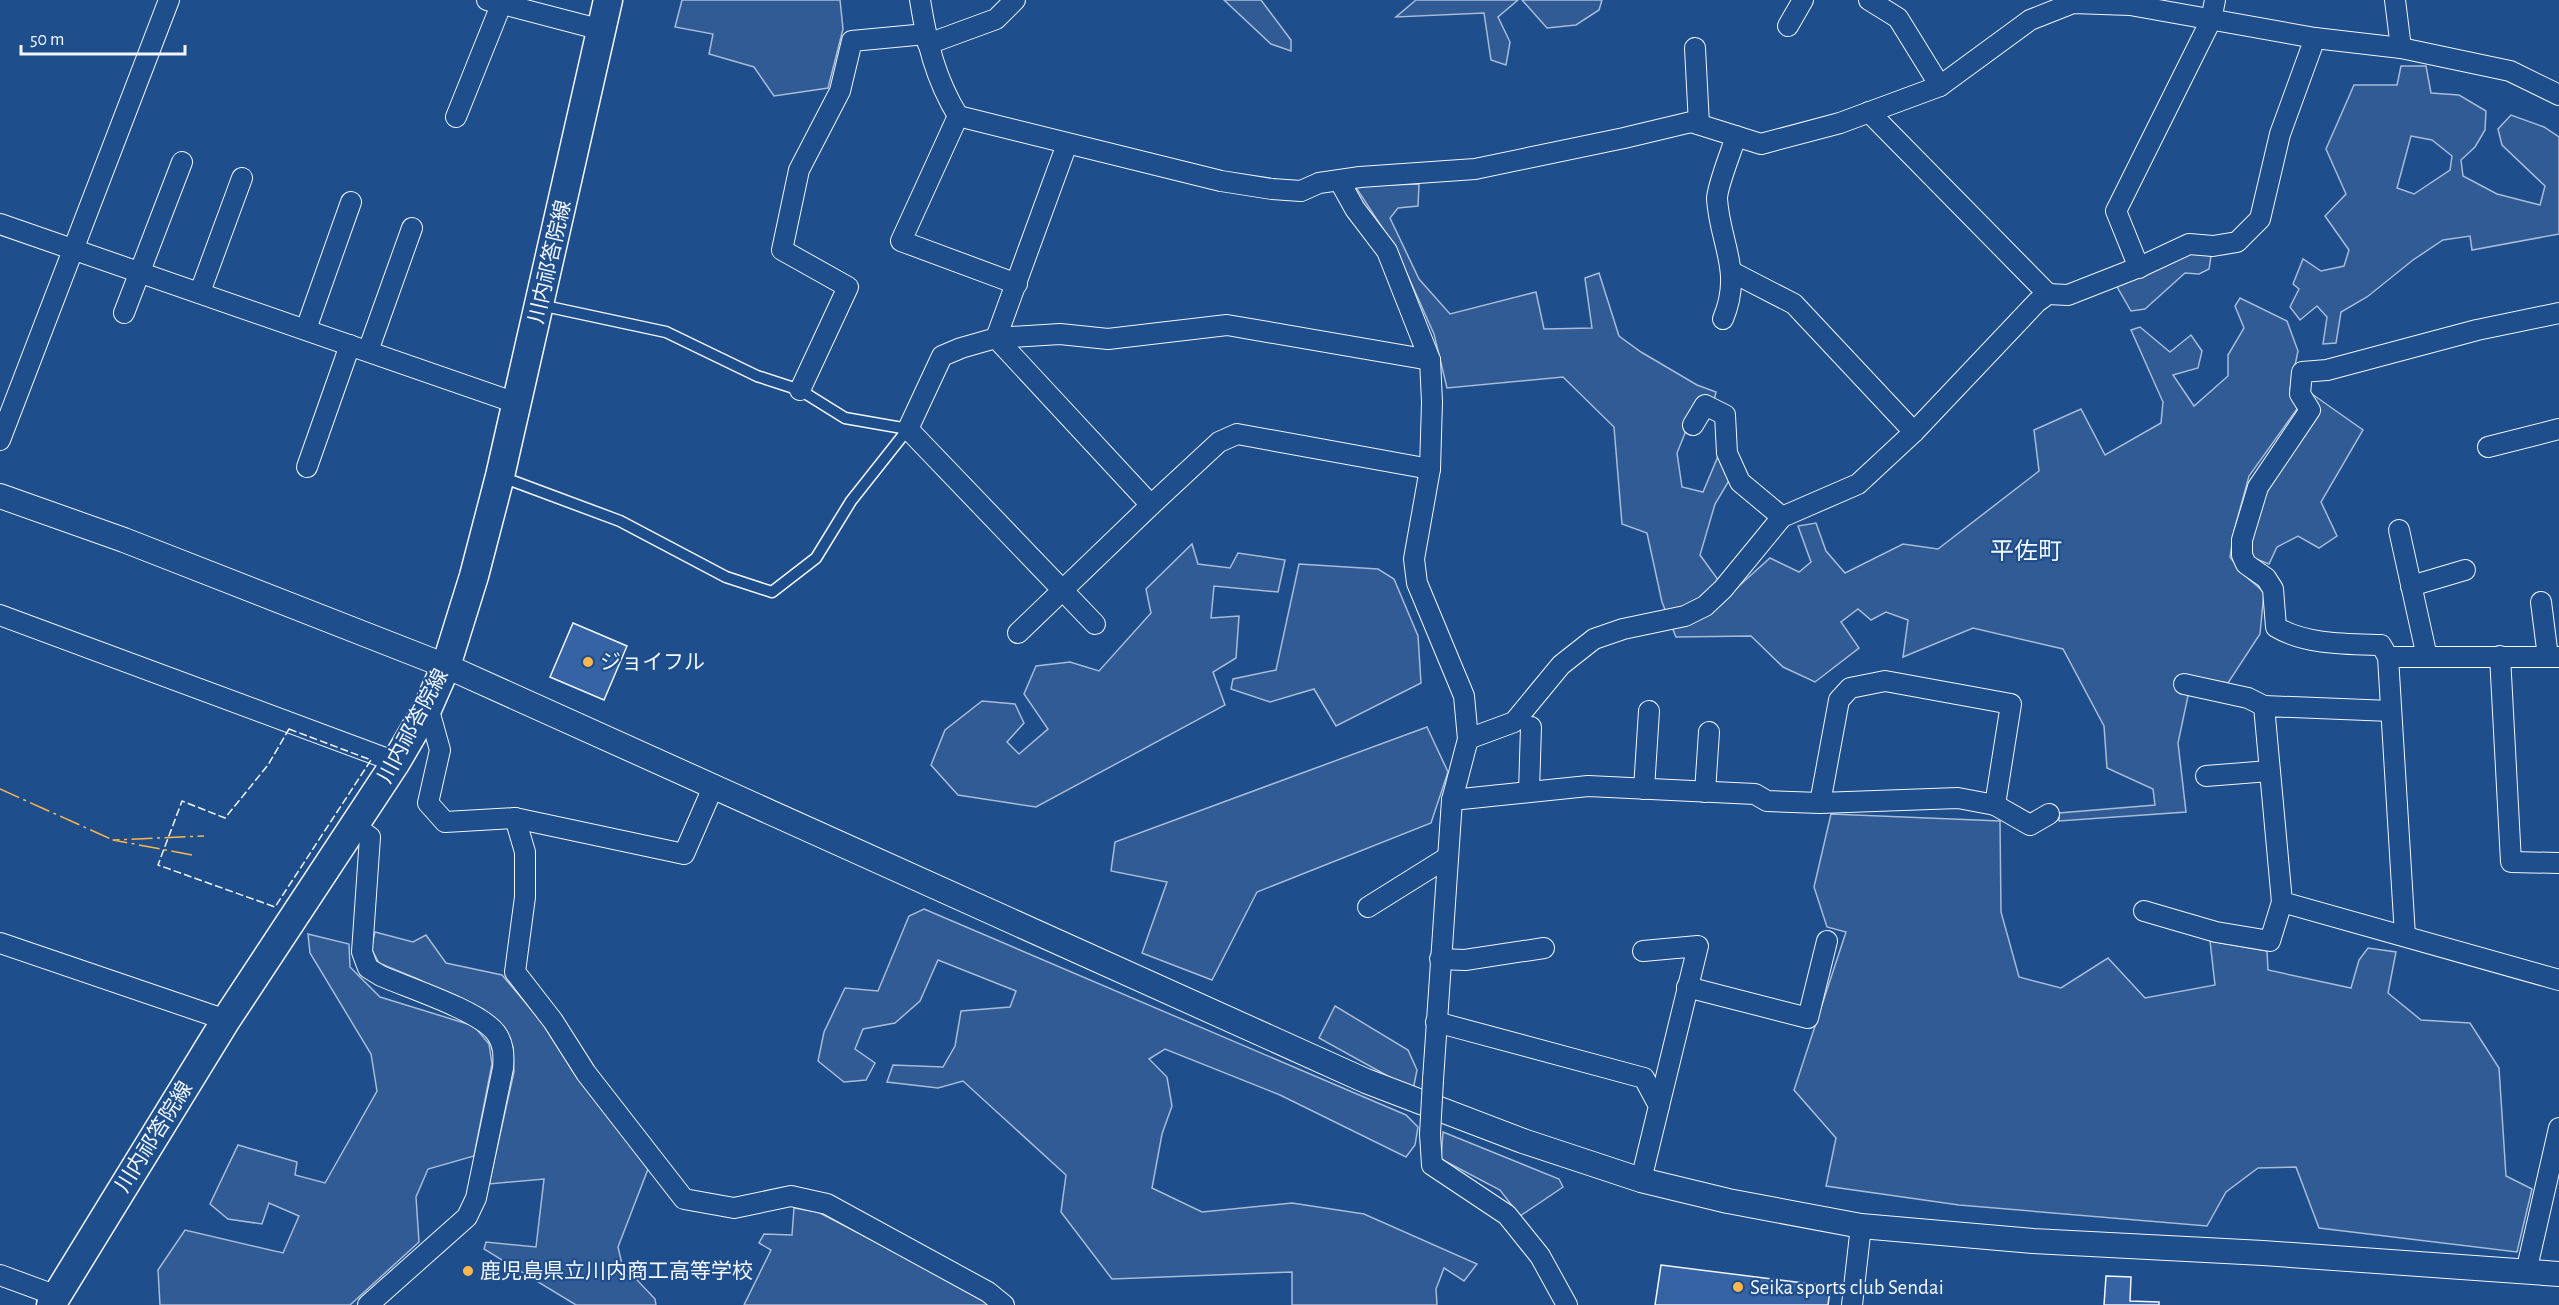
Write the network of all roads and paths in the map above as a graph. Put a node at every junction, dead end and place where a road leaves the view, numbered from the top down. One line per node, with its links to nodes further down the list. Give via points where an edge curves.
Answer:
1 (169, 0): 32 (street)
2 (608, 0): 13 (main road, 川内祁答院線)
3 (920, 0): 15 (street)
4 (1015, 0): 15 (street, via 996,19)
5 (1803, 0): 12 (street)
6 (1869, 0): 18 (street, via 1898,18)
7 (2215, 0): 11 (street)
8 (2395, 0): 17 (street)
9 (494, 2): 13 (street); 22 (street)
10 (2131, 2): 11 (street); 18 (street, via 2073,3 2030,20)
11 (2211, 20): 14 (street); 33 (street, via 2116,210)
12 (1788, 26)
13 (602, 30): 39 (main road, 川内祁答院線)
14 (2315, 38): 17 (street); 33 (street, via 2280,134 2260,219 2237,242 2189,244)
15 (927, 39): 21 (street, via 941,90); 47 (street, via 852,41 840,91 799,170 782,250 848,287)
16 (1695, 48): 23 (street)
17 (2401, 48): 19 (street, via 2510,71)
18 (1940, 86): 20 (street)
19 (2559, 96)
20 (1869, 112): 24 (street, via 1761,144); 38 (street)
21 (958, 116): 25 (street); 36 (street, via 901,241)
22 (456, 117)
23 (1699, 124): 24 (street); 28 (street, via 1691,122 1475,169 1360,177)
24 (1736, 136): 35 (street, via 1717,197)
25 (1067, 144): 28 (street, via 1221,181 1272,189 1301,191 1319,183); 36 (street)
26 (182, 162): 34 (street)
27 (242, 178): 37 (street)
28 (1340, 182): 46 (street, via 1387,251)
29 (351, 202): 43 (street)
30 (0, 224): 32 (street)
31 (412, 228): 45 (street)
32 (74, 248): 34 (street); 53 (street)
33 (2139, 268): 38 (street, via 2068,295)
34 (140, 272): 37 (street); 40 (street)
35 (1732, 272): 42 (street, via 1729,304); 52 (street, via 1794,304)
36 (1017, 284): 44 (street)
37 (200, 292): 43 (street)
38 (2048, 294): 52 (street)
39 (540, 305): 47 (lane, via 666,332 757,376); 48 (main road, 川内祁答院線)
40 (124, 313)
41 (2559, 313): 70 (street, via 2477,330 2327,370 2302,372 2300,394 2310,410 2258,487 2242,540 2242,555 2246,564 2266,578 2273,589 2276,627 2287,634 2381,645)
42 (1723, 319)
43 (306, 329): 45 (street)
44 (996, 338): 46 (street, via 1060,334 1108,339 1227,325); 50 (street, via 942,356); 59 (street)
45 (359, 348): 48 (street); 55 (street)
46 (1430, 360): 56 (street)
47 (800, 390): 50 (lane, via 845,418)
48 (516, 403): 57 (main road, 川内祁答院線)
49 (1693, 425): 60 (street, via 1705,405 1725,415 1727,453 1740,482)
50 (908, 429): 57 (lane, via 851,501 816,558 772,592 726,577 620,521); 64 (street)
51 (2559, 429): 54 (street)
52 (1914, 432): 60 (street, via 1858,484)
53 (0, 440)
54 (2488, 447)
55 (307, 467)
56 (1430, 469): 59 (street, via 1237,434 1219,442); 81 (street, via 1414,559 1417,583 1464,696)
57 (500, 476): 73 (main road, 川内祁答院線)
58 (0, 496): 73 (street, via 135,544)
59 (1151, 505): 64 (street)
60 (1782, 518): 81 (street, via 1705,606 1685,616 1594,639 1561,665 1514,722)
61 (2399, 530): 63 (street)
62 (2465, 570): 63 (street)
63 (2411, 586): 71 (street)
64 (1064, 590): 67 (street); 68 (street)
65 (2541, 602): 72 (street)
66 (0, 615): 82 (street)
67 (1095, 624)
68 (1018, 633)
69 (2500, 656): 71 (street); 72 (street); 96 (street, via 2511,862)
70 (2388, 657): 71 (street); 78 (street)
71 (2427, 657)
72 (2553, 657)
73 (446, 666): 76 (main road, 川内祁答院線); 85 (street)
74 (2184, 684): 75 (street, via 2248,698)
75 (2264, 706): 78 (street); 83 (street)
76 (428, 707): 82 (main road, 川内祁答院線); 93 (street, via 440,750 428,803 445,822)
77 (1649, 711): 86 (street)
78 (2391, 711): 100 (street)
79 (1531, 727): 87 (street)
80 (1709, 732): 88 (street)
81 (1468, 740): 89 (street)
82 (396, 762): 94 (main road, 川内祁答院線)
83 (2270, 771): 84 (street); 97 (street)
84 (2206, 776)
85 (714, 785): 93 (street, via 684,854); 112 (street, via 1366,1081 1522,1142)
86 (1644, 789): 87 (street, via 1588,786); 88 (street)
87 (1529, 792): 89 (street)
88 (1705, 792): 90 (street, via 1755,795 1767,801)
89 (1452, 800): 95 (street)
90 (1821, 803): 91 (street, via 1958,798); 91 (street, via 1839,700 1850,688 1886,681 2011,704)
91 (1995, 805): 92 (street, via 2030,825)
92 (2049, 814)
93 (515, 818): 119 (street, via 525,852 525,897 515,972 586,1073 684,1199 734,1208 791,1196 827,1204 988,1292)
94 (355, 826): 108 (main road, 川内祁答院線); 118 (street, via 370,837 362,952 368,968 479,1016 497,1033 504,1050 476,1198 467,1217)
95 (1448, 857): 98 (street); 105 (street)
96 (2559, 863)
97 (2282, 902): 99 (street, via 2270,941 2216,932); 100 (street)
98 (1368, 907)
99 (2144, 911)
100 (2405, 936): 106 (street)
101 (1827, 941): 107 (street, via 1808,1018)
102 (0, 943): 108 (street)
103 (1544, 948): 105 (street, via 1465,960)
104 (1643, 951): 107 (street, via 1698,946)
105 (1440, 959): 109 (street)
106 (2559, 980)
107 (1688, 987): 110 (street)
108 (226, 1020): 117 (main road, 川内祁答院線)
109 (1436, 1022): 110 (street, via 1644,1078); 120 (street, bridge, via 1432,1165 1507,1215 1540,1256)
110 (1659, 1106): 112 (street)
111 (2559, 1128): 114 (street)
112 (1641, 1180): 113 (street)
113 (1861, 1226): 114 (street, via 2033,1241); 121 (street)
114 (2526, 1272): 115 (street)
115 (2559, 1274)
116 (0, 1275): 117 (street)
117 (54, 1301)
118 (368, 1305)
119 (1004, 1305)
120 (1567, 1305)
121 (1852, 1305)

